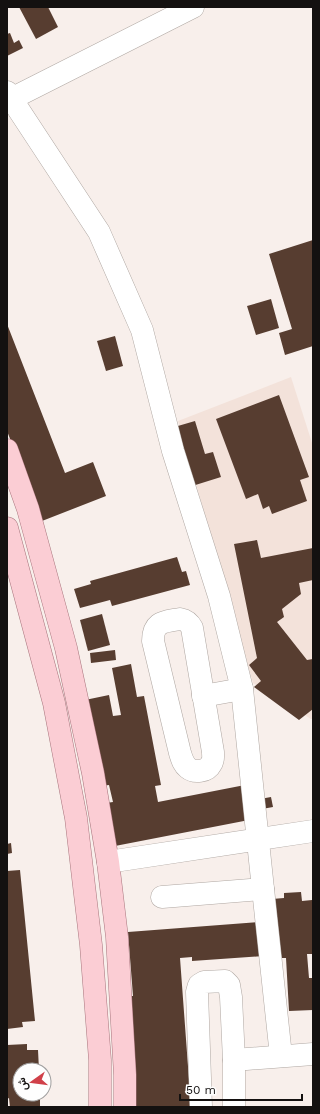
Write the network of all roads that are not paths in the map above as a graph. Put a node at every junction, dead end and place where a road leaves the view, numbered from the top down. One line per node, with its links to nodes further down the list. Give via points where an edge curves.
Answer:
1 (193, 7): 2 (street)
2 (8, 98): 5 (street, via 99,232 142,330 173,452 219,596)
3 (7, 450): 9 (main road, via 28,509 66,648)
4 (7, 528): 15 (main road, via 54,703 76,818 91,945 100,1060)
5 (242, 689): 6 (street); 8 (street)
6 (203, 696): 6 (street, via 190,623 180,619 163,622 153,632 152,641 182,761 189,769 195,771 208,768 213,758)
7 (313, 831): 8 (street)
8 (258, 838): 9 (street); 10 (street)
9 (108, 862): 16 (main road, via 117,937)
10 (263, 889): 11 (street); 13 (street)
11 (162, 897)
12 (313, 1054): 13 (street)
13 (281, 1056): 14 (street)
14 (234, 1060): 17 (street, via 229,985 225,981 204,982 199,985 197,992); 18 (street)
15 (100, 1107)
16 (125, 1107)
17 (201, 1107)
18 (234, 1107)

